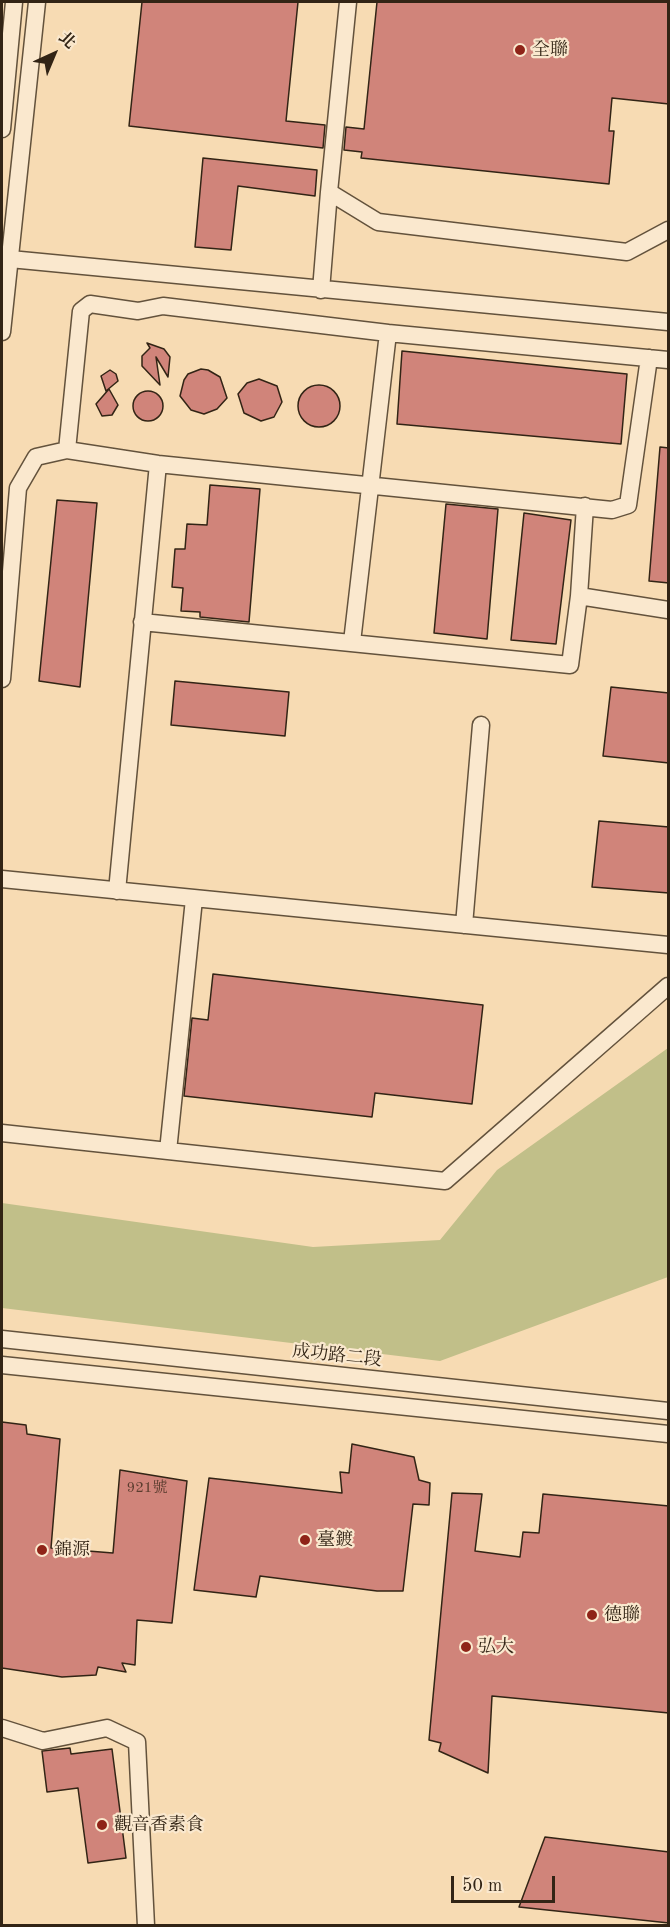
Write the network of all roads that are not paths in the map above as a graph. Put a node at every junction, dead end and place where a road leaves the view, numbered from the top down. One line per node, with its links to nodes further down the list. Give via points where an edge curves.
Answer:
1 (15, 2): 4 (street)
2 (37, 2): 7 (street)
3 (348, 2): 5 (street)
4 (2, 129)
5 (329, 192): 6 (street, via 378,222 627,252); 8 (street)
6 (669, 230)
7 (10, 259): 8 (street); 10 (street)
8 (321, 290): 9 (street)
9 (669, 322)
10 (2, 332)
11 (388, 333): 12 (street); 14 (street, via 163,306 138,311 90,304 81,311); 16 (street)
12 (649, 358): 13 (street); 17 (street, via 628,505 612,510)
13 (669, 360)
14 (67, 450): 15 (street); 22 (street, via 36,457 18,488)
15 (158, 464): 16 (street); 20 (street)
16 (371, 486): 17 (street); 21 (street)
17 (585, 506): 18 (street)
18 (579, 596): 19 (street); 21 (street, via 570,665)
19 (669, 610)
20 (142, 622): 21 (street); 25 (street)
21 (352, 642)
22 (2, 680)
23 (481, 725): 27 (street)
24 (2, 879): 25 (street)
25 (117, 891): 26 (street)
26 (195, 899): 27 (street); 31 (street)
27 (464, 925): 28 (street)
28 (669, 945)
29 (669, 986): 31 (street, via 445,1181)
30 (2, 1133): 31 (street)
31 (168, 1151)
32 (2, 1340): 34 (street, 成功路二段)
33 (2, 1365): 35 (street)
34 (669, 1411)
35 (669, 1434)
36 (2, 1728): 37 (street, via 43,1741 107,1728 136,1742)
37 (146, 1926)

